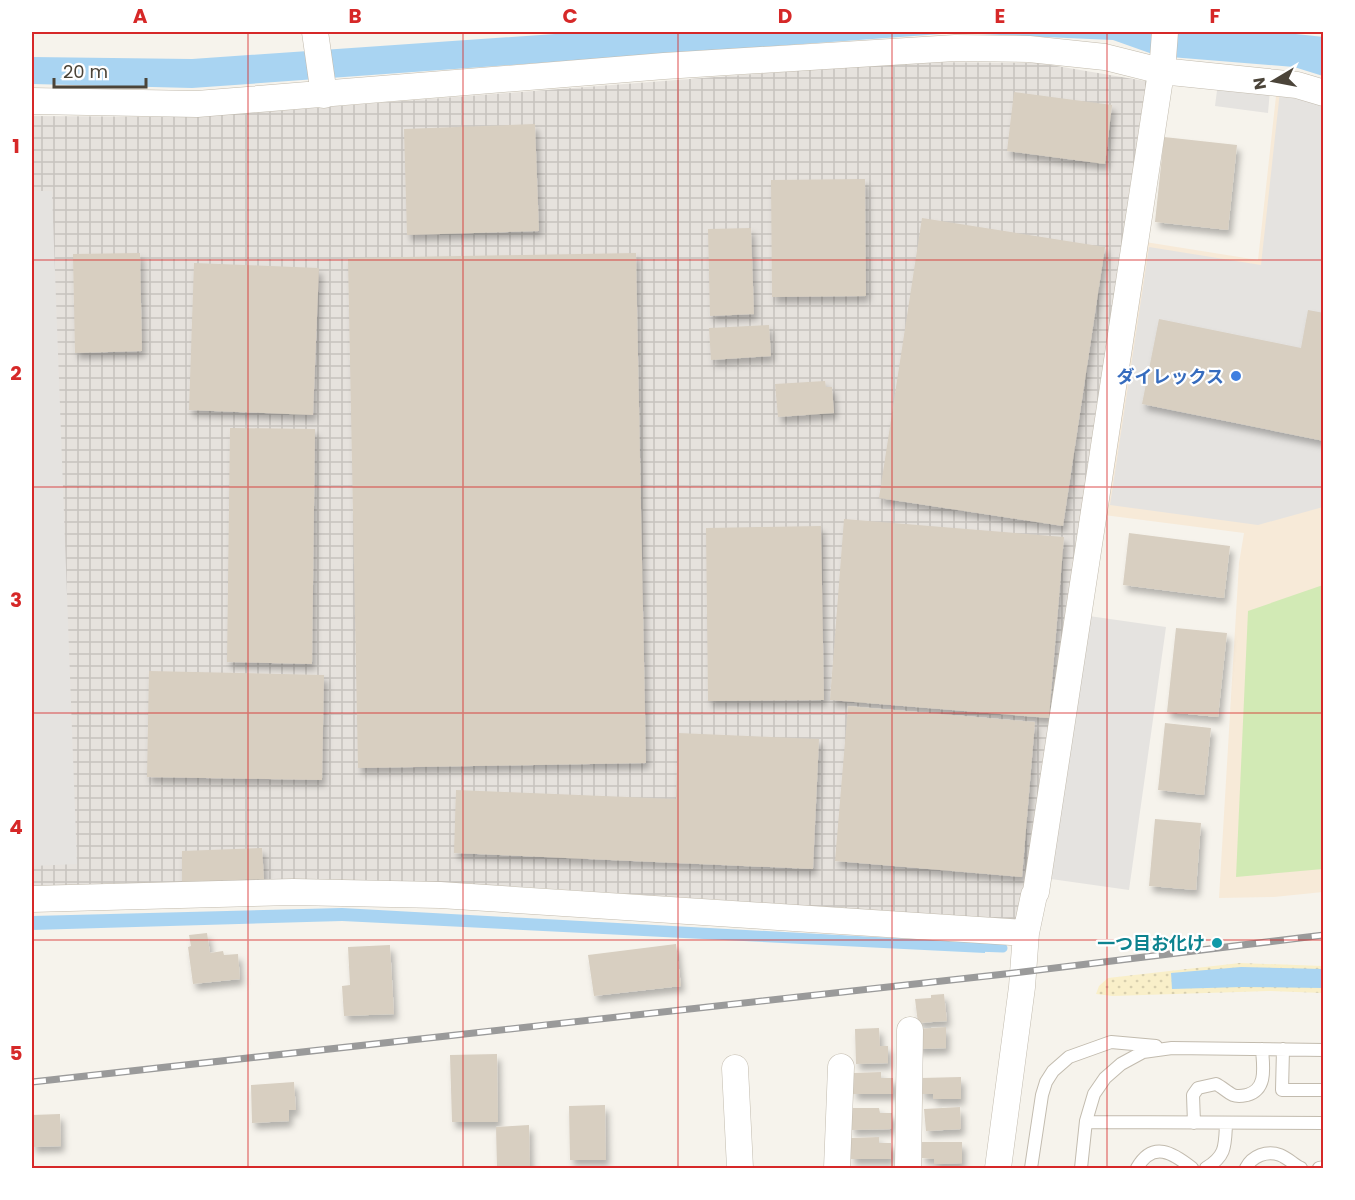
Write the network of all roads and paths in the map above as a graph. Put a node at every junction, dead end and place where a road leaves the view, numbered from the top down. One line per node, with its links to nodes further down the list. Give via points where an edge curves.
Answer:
1 (1165, 32): 3 (street)
2 (316, 39): 4 (street)
3 (1162, 65): 4 (street, via 1029,49 955,48); 5 (street, via 1297,85); 8 (street)
4 (324, 87): 6 (street, via 197,104)
5 (1323, 93)
6 (32, 100)
7 (32, 899): 8 (street, via 293,892 440,895)
8 (1026, 943): 25 (street)
9 (910, 1030): 24 (street)
10 (1172, 1048): 11 (lane); 17 (lane, via 1143,1052 1121,1064 1094,1094); 26 (lane, via 1111,1042 1061,1064 1046,1082 1042,1095)
11 (1262, 1049): 12 (lane); 18 (lane, via 1264,1074 1260,1087 1241,1096 1216,1084 1198,1088 1193,1095)
12 (1283, 1049): 13 (lane); 16 (lane, via 1282,1090)
13 (1323, 1050)
14 (841, 1066): 23 (street)
15 (735, 1068): 22 (street)
16 (1323, 1090)
17 (1086, 1122): 18 (lane); 27 (lane)
18 (1194, 1123): 20 (lane)
19 (1323, 1123): 20 (lane)
20 (1226, 1124): 30 (lane, via 1221,1157)
21 (1323, 1167): 33 (lane)
22 (740, 1168)
23 (837, 1168)
24 (908, 1168)
25 (999, 1168)
26 (1031, 1168)
27 (1081, 1168)
28 (1137, 1168): 29 (lane, via 1142,1159 1166,1152)
29 (1192, 1168)
30 (1206, 1168)
31 (1246, 1168): 32 (lane, via 1262,1154 1282,1156)
32 (1301, 1168)
33 (1319, 1168)

